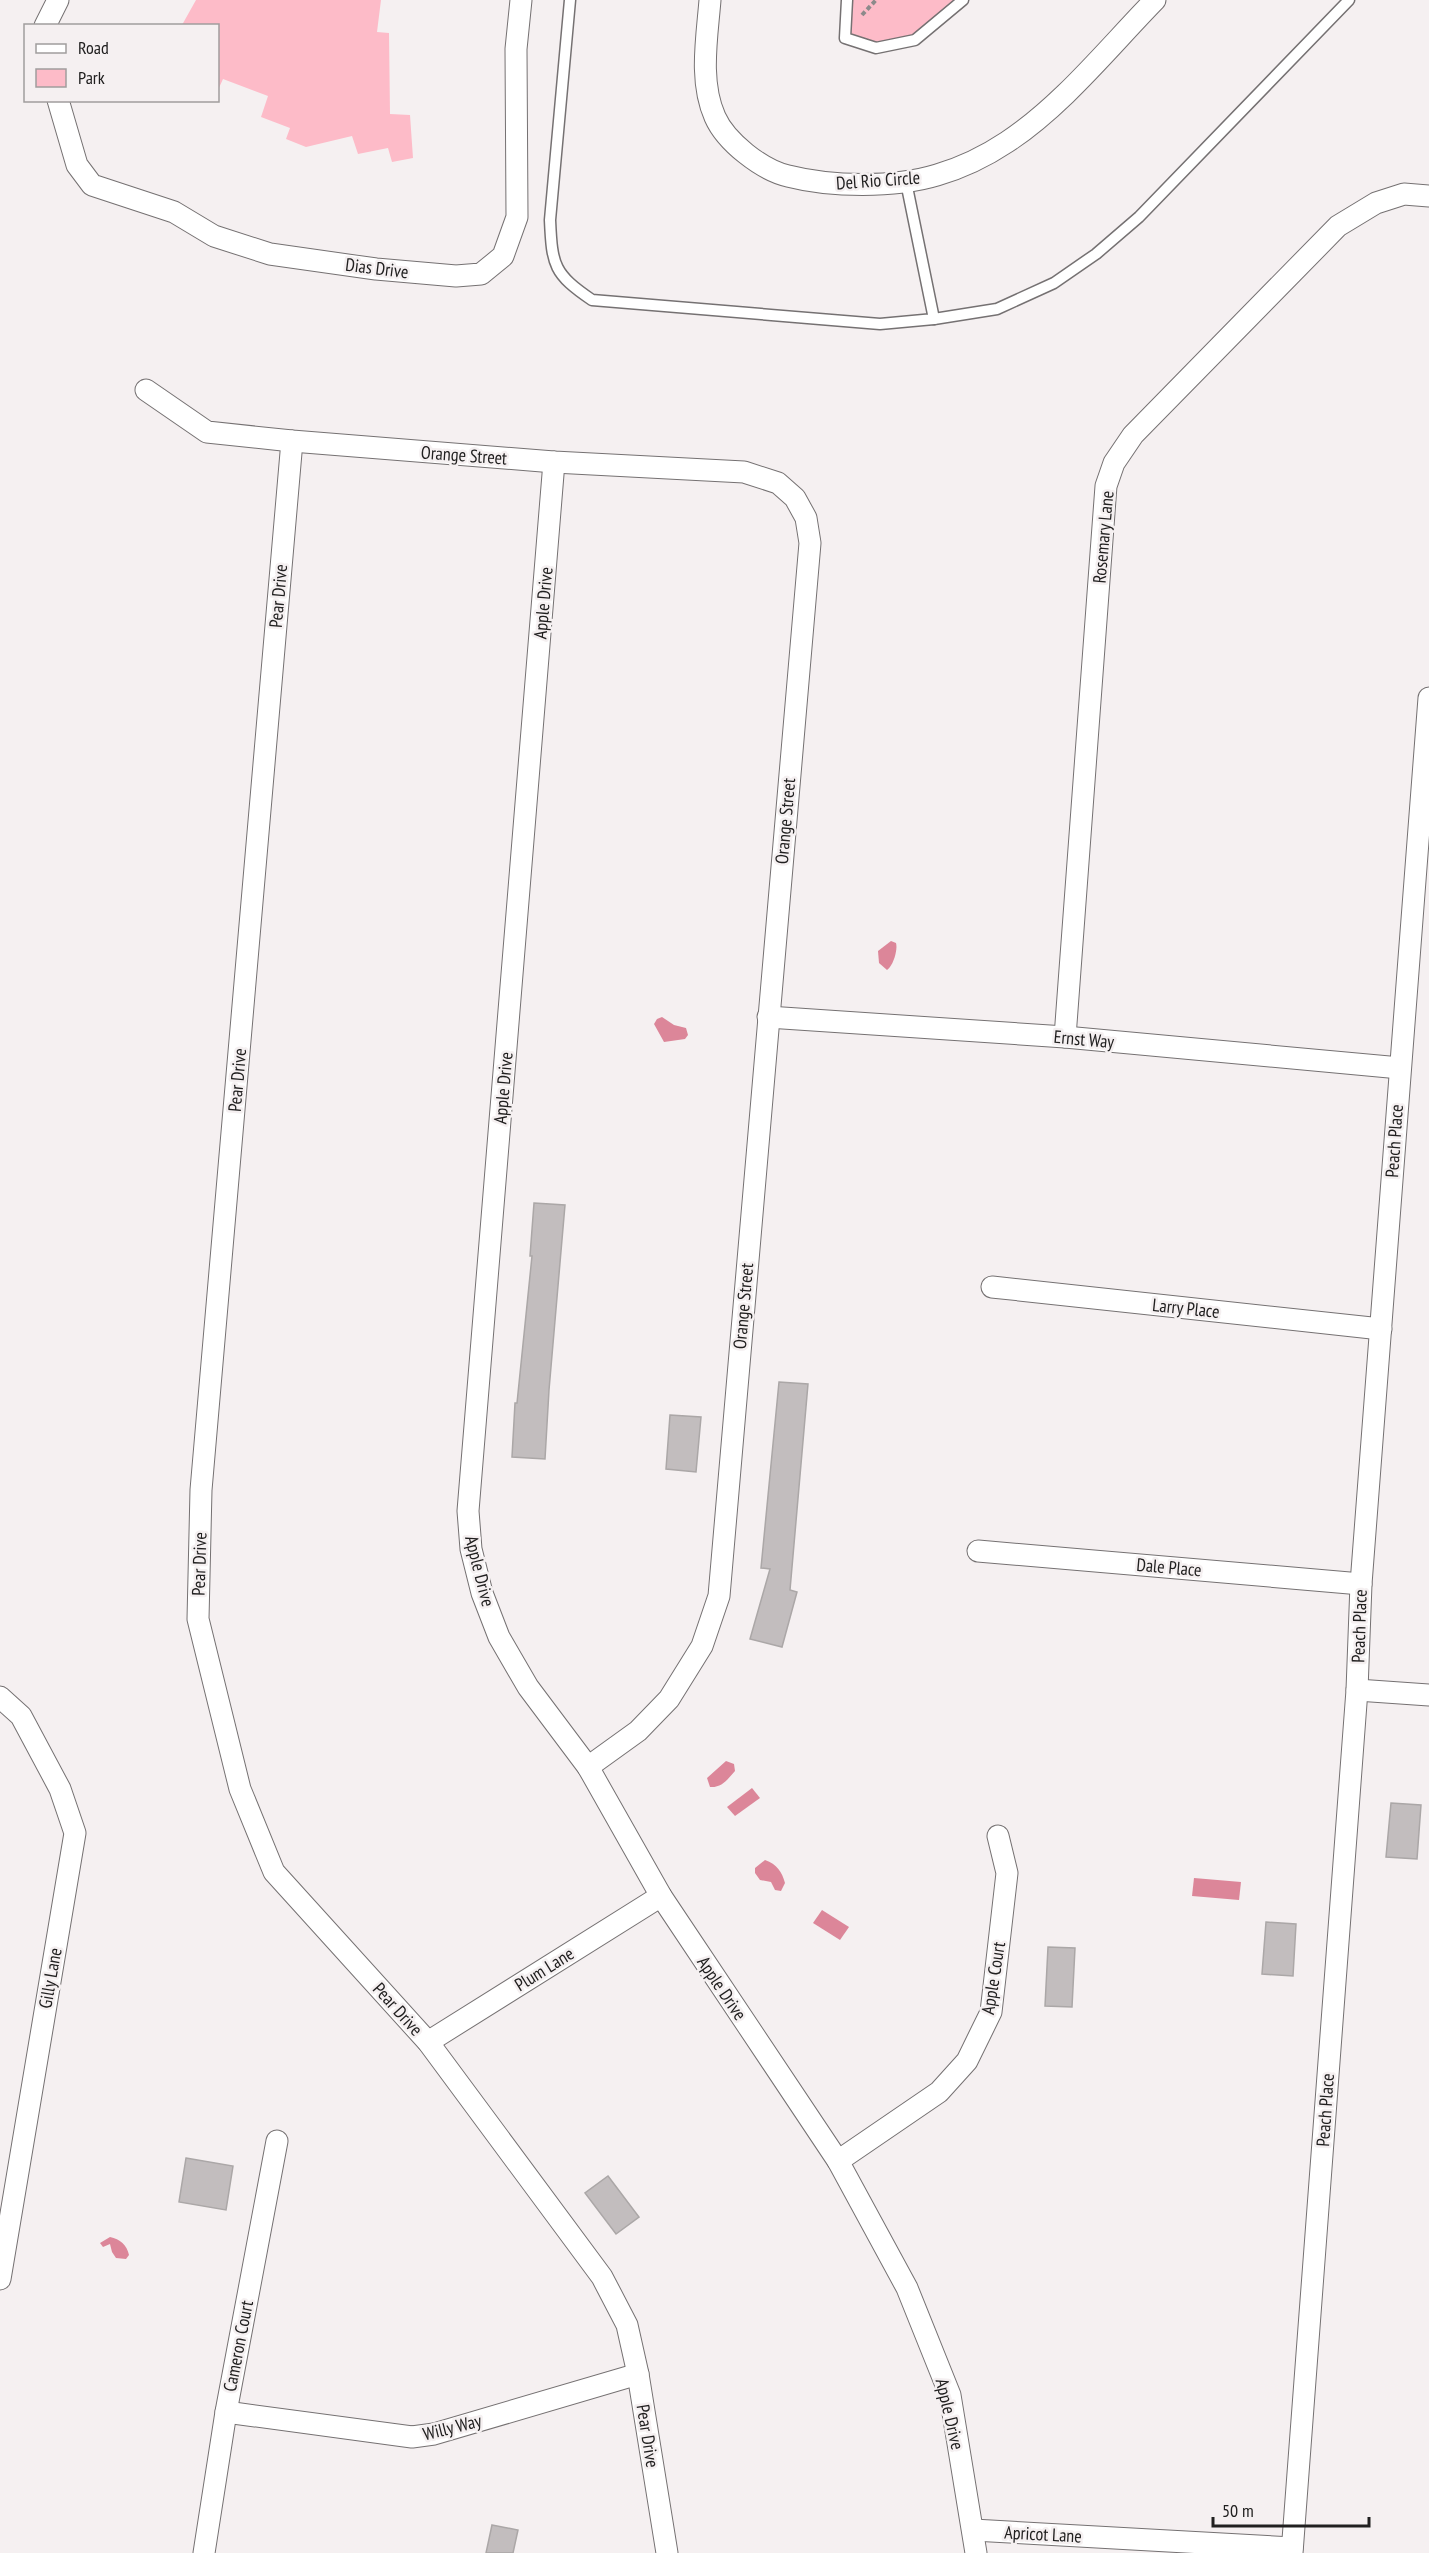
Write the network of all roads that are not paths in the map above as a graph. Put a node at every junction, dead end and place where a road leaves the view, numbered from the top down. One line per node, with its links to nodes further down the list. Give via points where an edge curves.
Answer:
1 (58, 0): 9 (street)
2 (521, 0): 10 (street, Dias Drive, via 516,49 517,217 503,256 481,274 456,276 376,269 270,254 214,236 174,212 92,186 77,165)
3 (570, 0): 13 (lane, via 550,220 552,257 566,282 592,300 880,324)
4 (710, 0): 11 (street, Del Rio Circle, via 707,83 716,118 727,137 758,162 785,176 831,183)
5 (847, 0): 6 (lane, via 845,39 876,48 915,40)
6 (963, 0)
7 (1155, 0): 11 (street, Del Rio Circle, via 1073,85 1007,142 937,175)
8 (1349, 0): 13 (lane, via 1139,217 1095,254 1054,283 997,309)
9 (46, 24)
10 (60, 102)
11 (906, 182): 13 (lane)
12 (1429, 196): 19 (street, Rosemary Lane, via 1404,194 1376,203 1338,226 1133,435 1114,464 1106,486)
13 (934, 319)
14 (146, 390): 15 (street, Orange Street, via 207,432)
15 (292, 441): 16 (street, Orange Street); 31 (street, Pear Drive, via 201,1490 198,1619 240,1790 274,1872)
16 (554, 462): 18 (street, Orange Street, via 744,472 778,483 795,498 806,518 810,543); 28 (street, Apple Drive, via 468,1511 471,1549 499,1637 528,1687)
17 (1429, 698): 20 (street, Peach Place)
18 (768, 1017): 19 (street, Ernst Way); 28 (street, Orange Street, via 719,1596 702,1646 669,1699 638,1731)
19 (1065, 1037): 20 (street, Ernst Way)
20 (1400, 1068): 22 (street, Peach Place)
21 (992, 1287): 22 (street, Larry Place)
22 (1380, 1329): 24 (street, Peach Place)
23 (978, 1551): 24 (street, Dale Place)
24 (1360, 1584): 25 (street, Peach Place)
25 (1357, 1689): 26 (street); 38 (street, Peach Place)
26 (1429, 1695)
27 (0, 1698): 34 (street, Gilly Lane, via 21,1716 60,1789 75,1833)
28 (588, 1767): 30 (street, Apple Drive)
29 (998, 1836): 33 (street, Apple Court, via 1007,1873 991,2012 967,2061 939,2092)
30 (661, 1896): 31 (street, Plum Lane); 33 (street, Apple Drive)
31 (428, 2042): 35 (street, Pear Drive, via 602,2277 627,2325)
32 (277, 2141): 36 (street, Cameron Court)
33 (838, 2161): 37 (street, Apple Drive, via 907,2288 950,2395)
34 (0, 2279)
35 (638, 2374): 36 (street, Willy Way, via 434,2434 412,2437); 40 (street, Pear Drive)
36 (226, 2412): 39 (street, Cameron Court)
37 (973, 2530): 38 (street, Apricot Lane); 41 (street, Apple Drive)
38 (1292, 2551)
39 (204, 2553)
40 (667, 2553)
41 (976, 2553)

